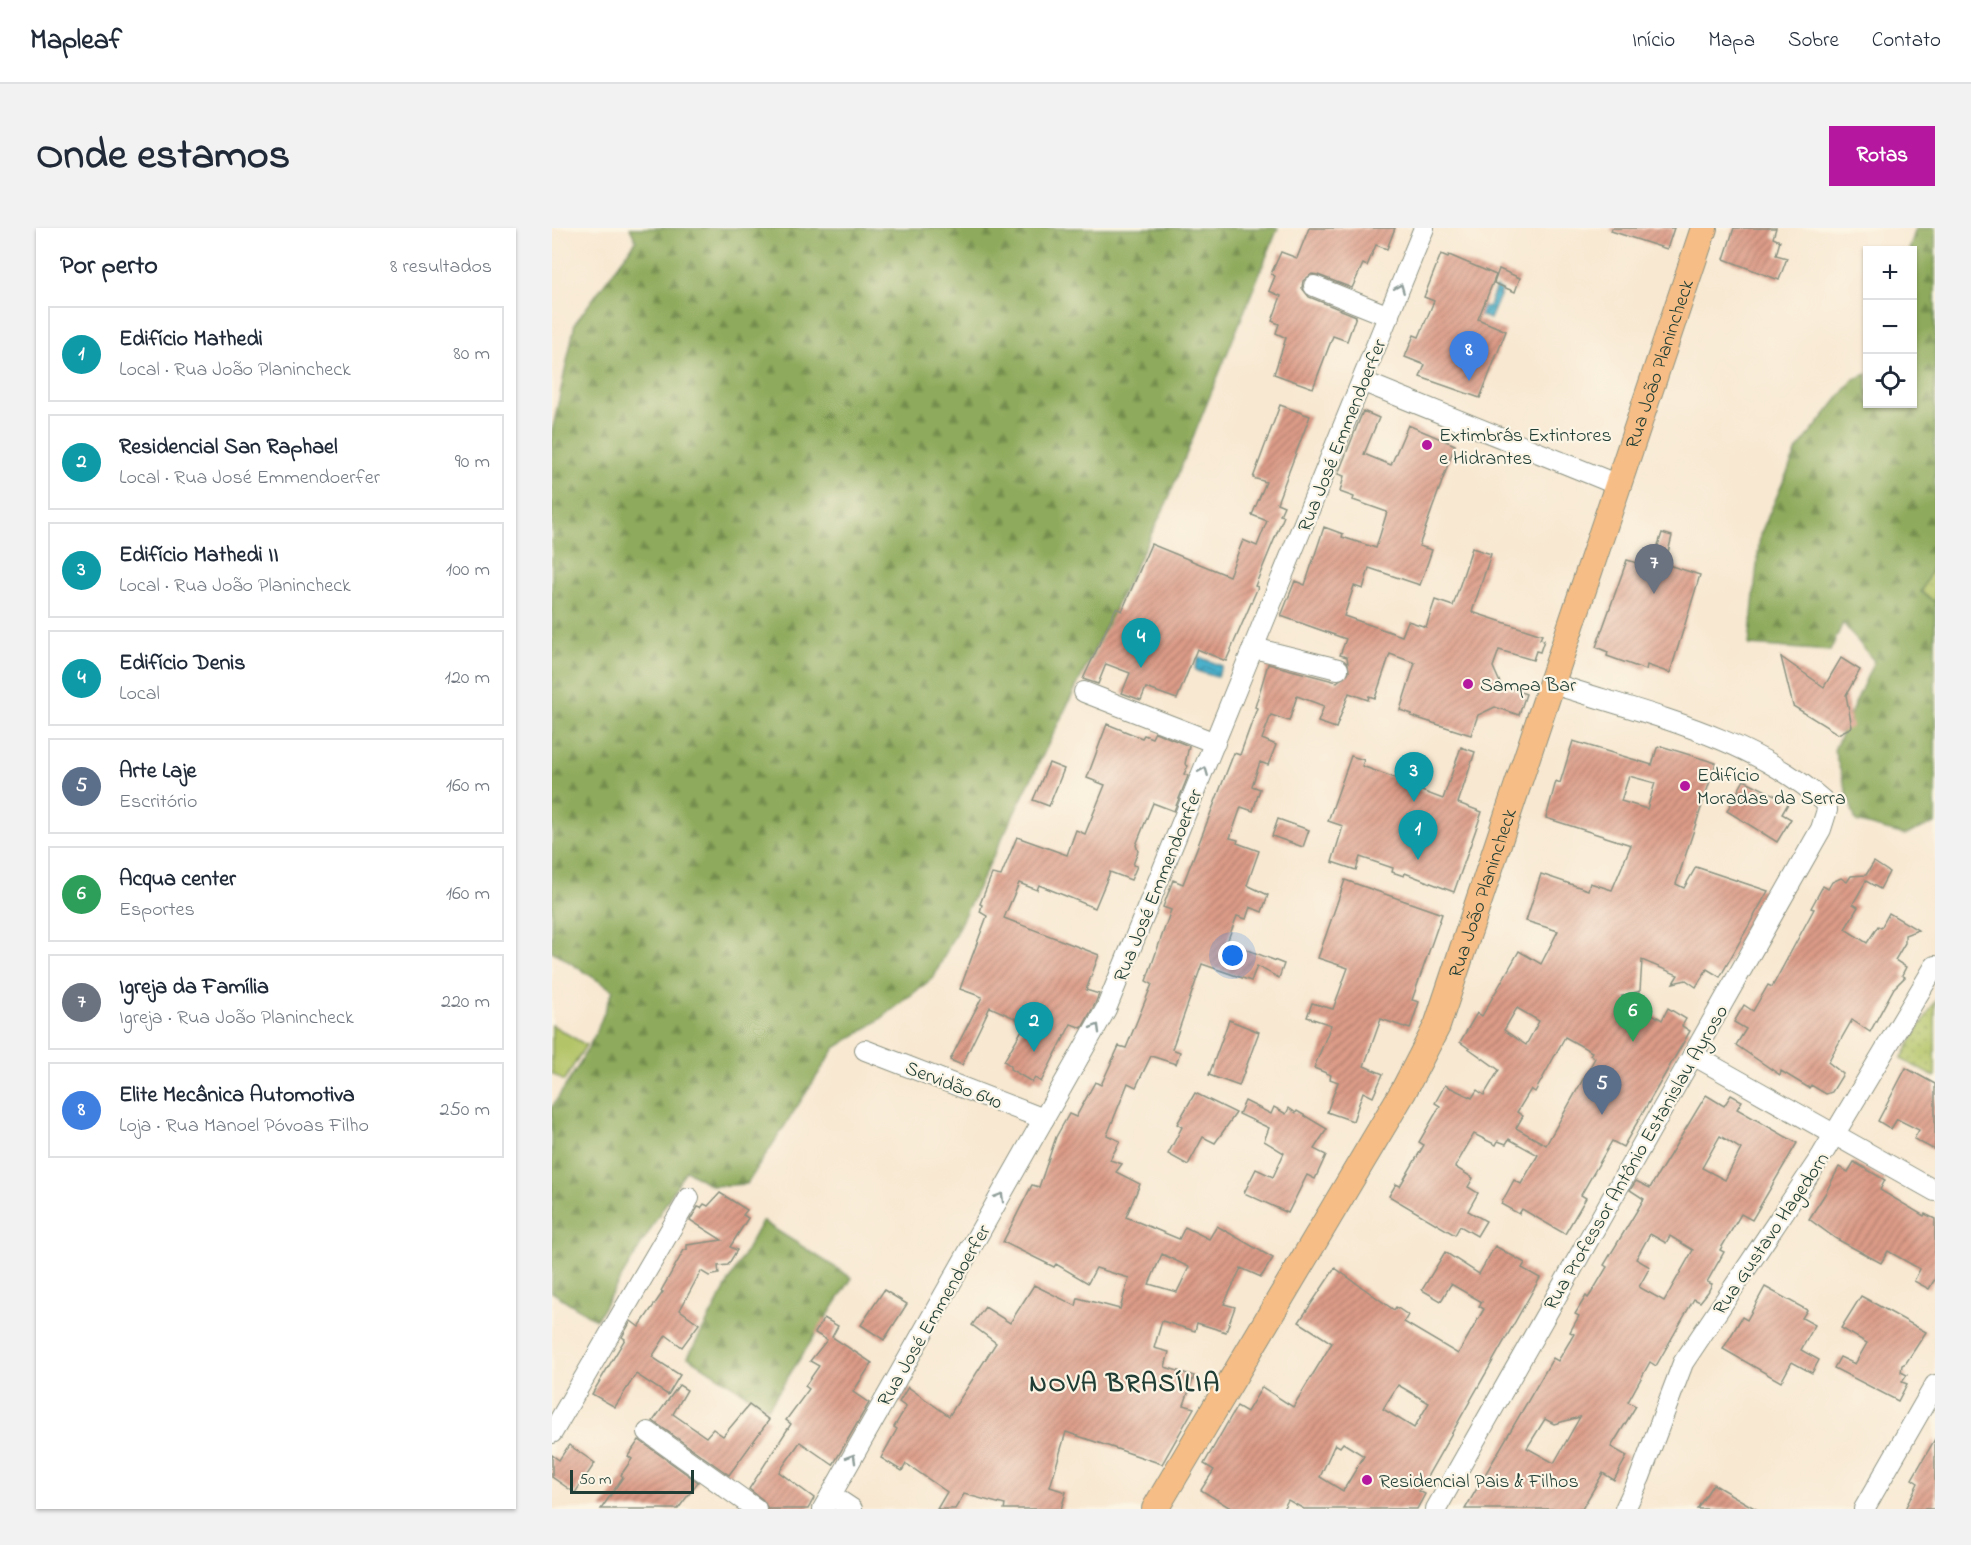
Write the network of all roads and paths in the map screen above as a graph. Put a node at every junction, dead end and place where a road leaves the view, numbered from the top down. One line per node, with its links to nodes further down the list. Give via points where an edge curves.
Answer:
1 (1424, 228): 4 (street, Rua José Emmendoerfer, one-way to 1)
2 (1704, 228): 6 (main road, Rua João Planincheck)
3 (1314, 286): 4 (street)
4 (1389, 316): 5 (street, Rua José Emmendoerfer)
5 (1364, 381): 6 (street); 7 (street, Rua José Emmendoerfer)
6 (1618, 485): 9 (main road, Rua João Planincheck)
7 (1254, 648): 8 (street); 11 (street, Rua José Emmendoerfer)
8 (1338, 669)
9 (1551, 683): 14 (street, Rua Professor Antônio Estanislau Ayroso, via 1714,736 1806,784 1826,802 1821,830); 25 (main road, Rua João Planincheck, via 1437,1026 1421,1061)
10 (1084, 692): 11 (street)
11 (1215, 742): 15 (street, Rua José Emmendoerfer, one-way to 11, via 1106,1009)
12 (1935, 966): 16 (street, Rua Gustavo Hagedorn)
13 (865, 1050): 15 (street, Servidão 640)
14 (1693, 1055): 16 (street); 26 (street, Rua Professor Antônio Estanislau Ayroso)
15 (1044, 1119): 22 (street, Rua José Emmendoerfer, one-way to 15)
16 (1835, 1134): 17 (street); 27 (street, Rua Gustavo Hagedorn, via 1683,1363)
17 (1935, 1191)
18 (689, 1198): 21 (street)
19 (1935, 1385): 28 (street)
20 (648, 1432): 23 (street)
21 (552, 1433)
22 (827, 1502): 24 (street)
23 (756, 1509)
24 (852, 1509)
25 (1155, 1509)
26 (1436, 1509)
27 (1625, 1509)
28 (1864, 1509)

